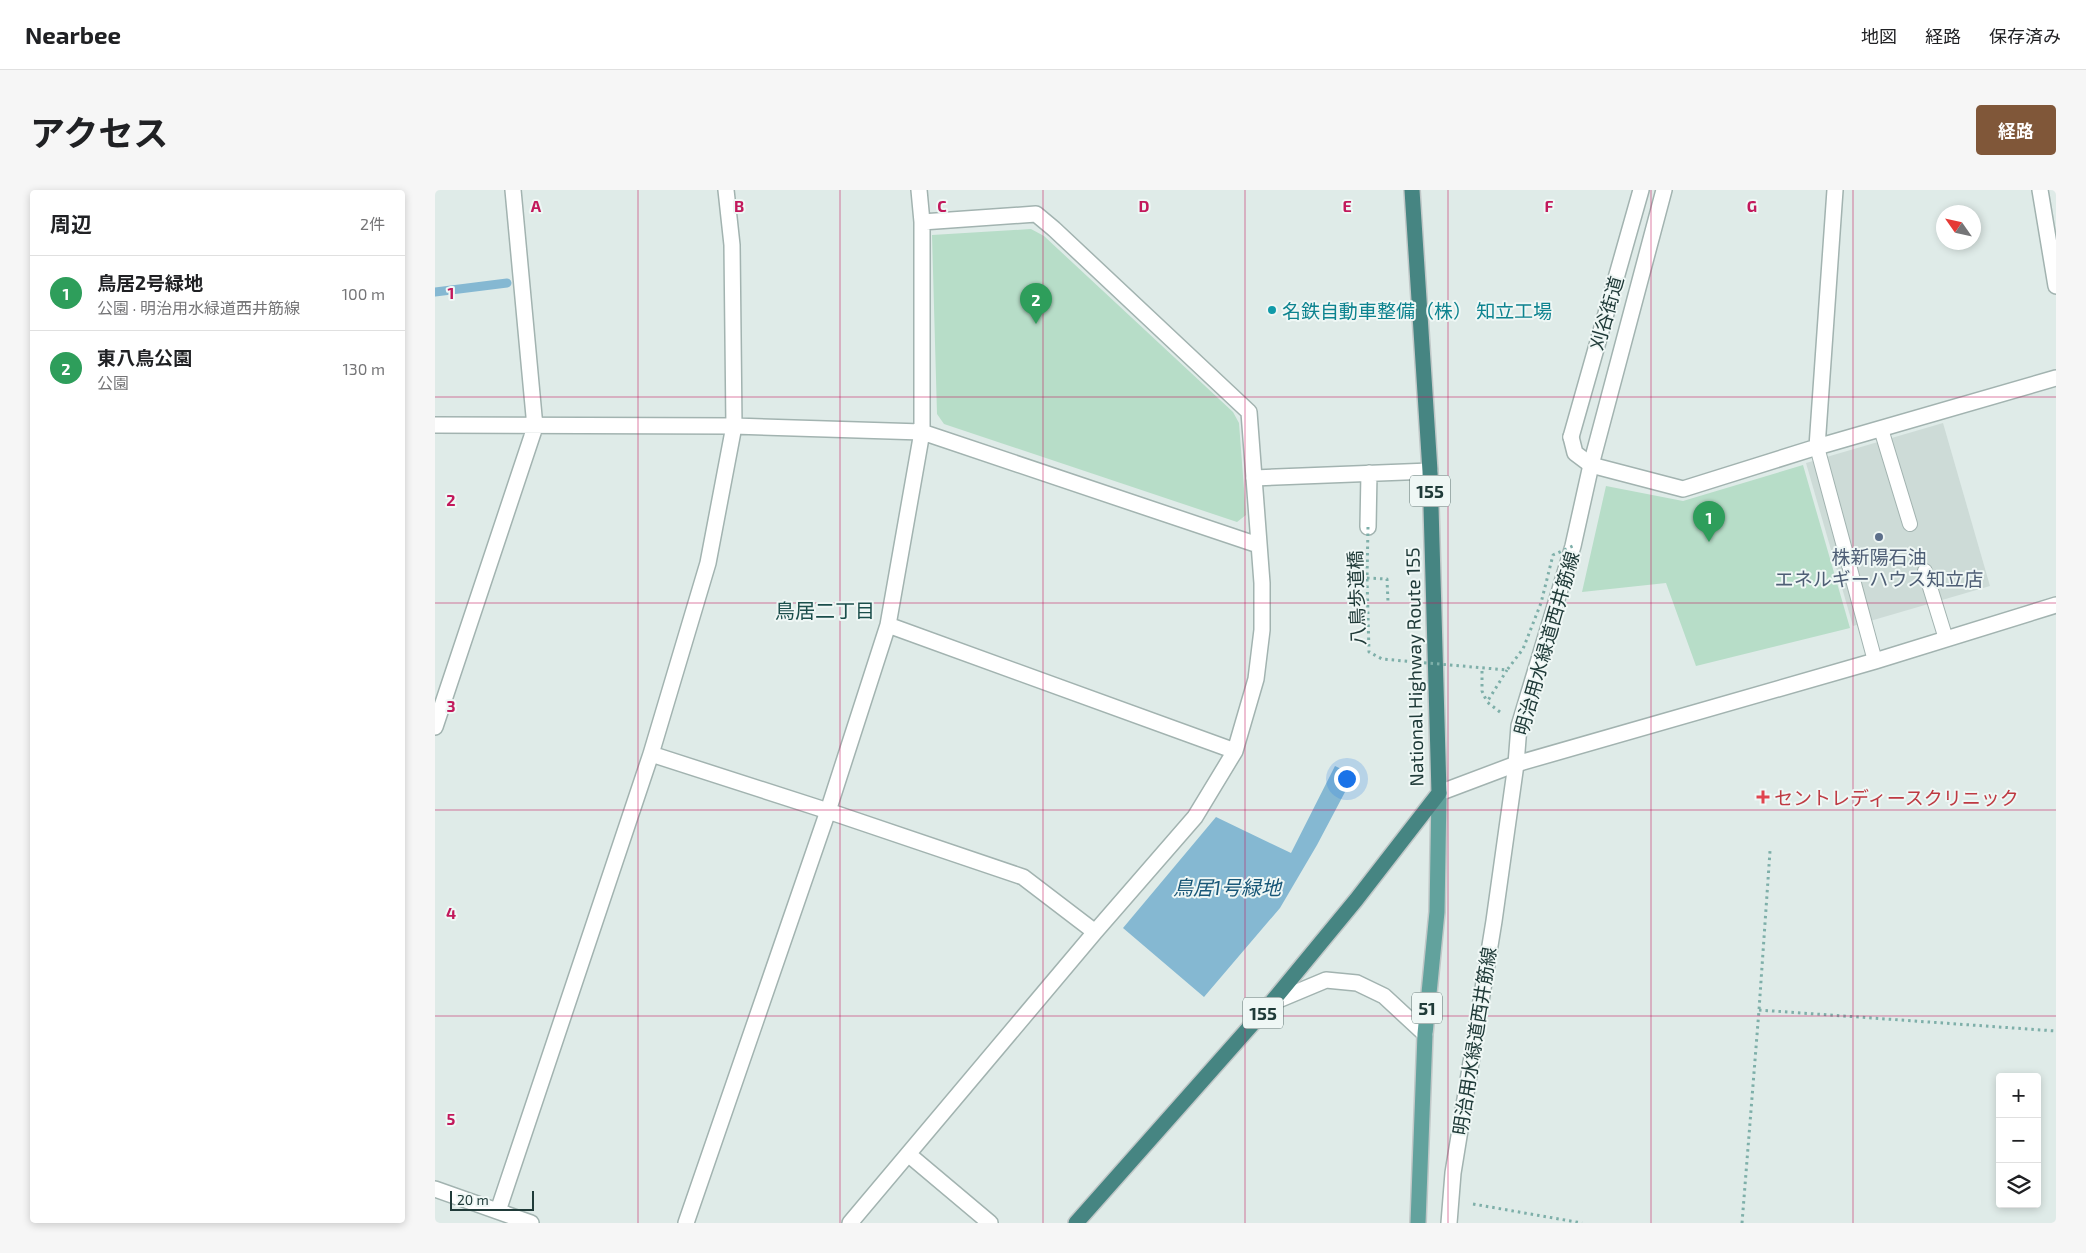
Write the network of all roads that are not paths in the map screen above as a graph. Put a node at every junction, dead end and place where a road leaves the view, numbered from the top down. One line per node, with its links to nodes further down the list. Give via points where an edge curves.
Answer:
1 (513, 190): 14 (street)
2 (726, 190): 13 (street, via 732,245)
3 (919, 190): 9 (street)
4 (1412, 190): 19 (highway, National Highway Route 155 / 155)
5 (1641, 190): 18 (street, 刈谷街道, via 1571,437 1575,453)
6 (1664, 190): 18 (street, 明治用水緑道西井筋線)
7 (1835, 190): 17 (street)
8 (2040, 190): 10 (street)
9 (922, 222): 16 (street); 21 (street, via 1036,214 1249,412)
10 (2056, 286)
11 (2056, 378): 15 (street)
12 (435, 425): 14 (street)
13 (735, 426): 14 (street); 16 (street); 32 (street, via 707,564)
14 (535, 427): 30 (street)
15 (1881, 428): 17 (street); 22 (lane)
16 (922, 432): 24 (street); 27 (street)
17 (1817, 447): 18 (street, via 1683,489); 29 (lane)
18 (1591, 465): 33 (street, 明治用水緑道西井筋線, via 1573,546 1519,726)
19 (1430, 471): 20 (street); 34 (highway, National Highway Route 155 / 155)
20 (1369, 473): 21 (street); 23 (street)
21 (1254, 478): 24 (street)
22 (1910, 524)
23 (1368, 527)
24 (1258, 545): 31 (street, via 1262,630 1256,679)
25 (1925, 571): 28 (lane)
26 (2056, 605): 28 (street)
27 (888, 625): 31 (street); 35 (street)
28 (1946, 639): 29 (street)
29 (1875, 660): 33 (street)
30 (435, 727)
31 (1235, 751): 36 (street, via 1195,817)
32 (651, 754): 35 (street); 41 (street)
33 (1516, 764): 34 (street); 48 (street, 明治用水緑道西井筋線, via 1453,1173)
34 (1439, 793): 37 (highway, National Highway Route 155 / 155); 38 (main road, 51, via 1437,912)
35 (828, 811): 36 (street, via 1023,877); 43 (street)
36 (1095, 932): 39 (street)
37 (1271, 1003): 38 (street, via 1326,980 1357,983 1384,996); 46 (highway, National Highway Route 155 / 155)
38 (1425, 1034): 47 (main road, 51)
39 (908, 1154): 44 (street); 45 (street)
40 (435, 1189): 41 (street)
41 (498, 1211): 42 (street)
42 (531, 1223)
43 (686, 1223)
44 (850, 1223)
45 (990, 1223)
46 (1076, 1223)
47 (1418, 1223)
48 (1449, 1223)

